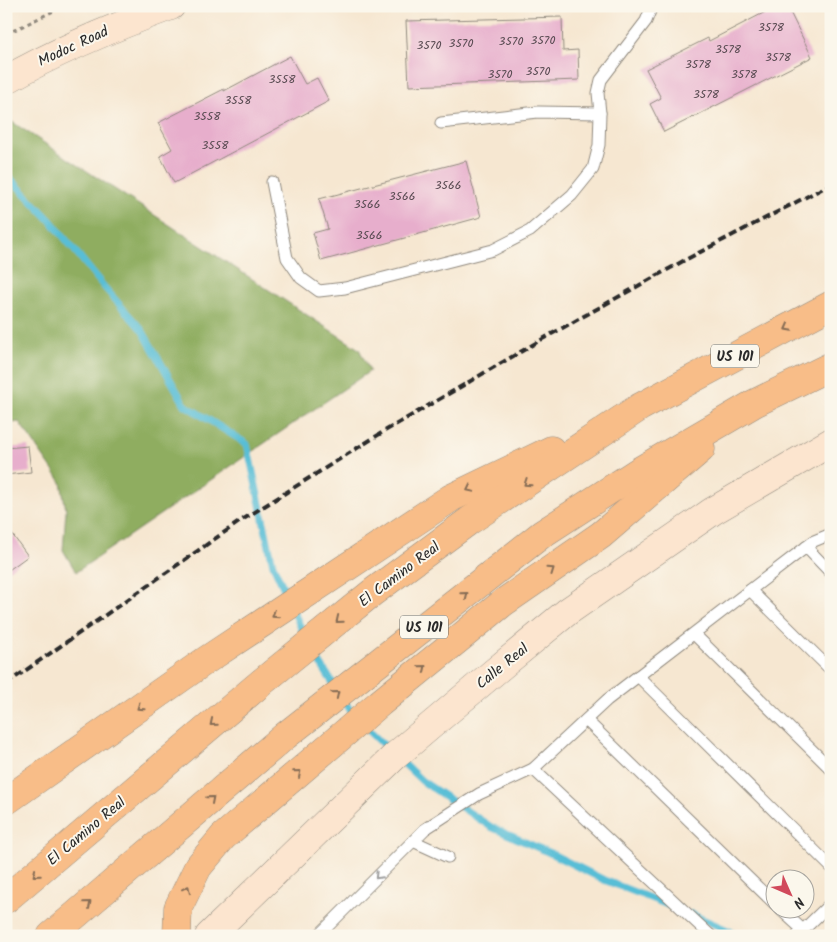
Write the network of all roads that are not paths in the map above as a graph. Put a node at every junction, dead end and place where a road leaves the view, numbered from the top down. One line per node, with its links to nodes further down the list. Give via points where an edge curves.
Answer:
1 (171, 6): 3 (street, Modoc Road, via 115,27)
2 (652, 6): 4 (lane, via 646,21 601,80 598,93)
3 (6, 80)
4 (600, 113): 5 (lane, via 538,112); 6 (lane, via 599,145 592,169 572,195 530,231 493,250 345,288 318,291 301,278 287,258)
5 (441, 122)
6 (272, 182)
7 (831, 305): 10 (highway, El Camino Real / US 101, one-way to 10)
8 (831, 366): 9 (highway, US 101)
9 (755, 403): 31 (highway, US 101, one-way to 9, via 285,736 542,534 638,471); 32 (highway, one-way to 9, via 178,908 198,867 223,837 504,602 602,535)
10 (640, 407): 22 (highway, one-way to 22, via 450,498 205,661); 27 (highway, El Camino Real / US 101, one-way to 27, via 469,522 373,592)
11 (831, 442): 33 (street, Calle Real, via 713,511 568,612 395,756)
12 (831, 534): 13 (lane)
13 (806, 547): 14 (lane); 15 (lane)
14 (831, 573)
15 (750, 590): 16 (lane); 17 (lane)
16 (694, 634): 18 (lane); 21 (lane)
17 (831, 670)
18 (638, 676): 19 (lane); 25 (lane)
19 (586, 720): 20 (lane); 26 (lane)
20 (533, 769): 23 (lane, via 479,794 424,829); 35 (lane)
21 (831, 770)
22 (6, 801)
23 (413, 841): 24 (lane); 34 (lane, one-way to 34)
24 (448, 856)
25 (831, 866)
26 (764, 893)
27 (6, 899)
28 (831, 903): 30 (lane)
29 (789, 920): 30 (lane)
30 (800, 933)
31 (51, 936)
32 (177, 936)
33 (209, 936)
34 (318, 936)
35 (711, 936)

